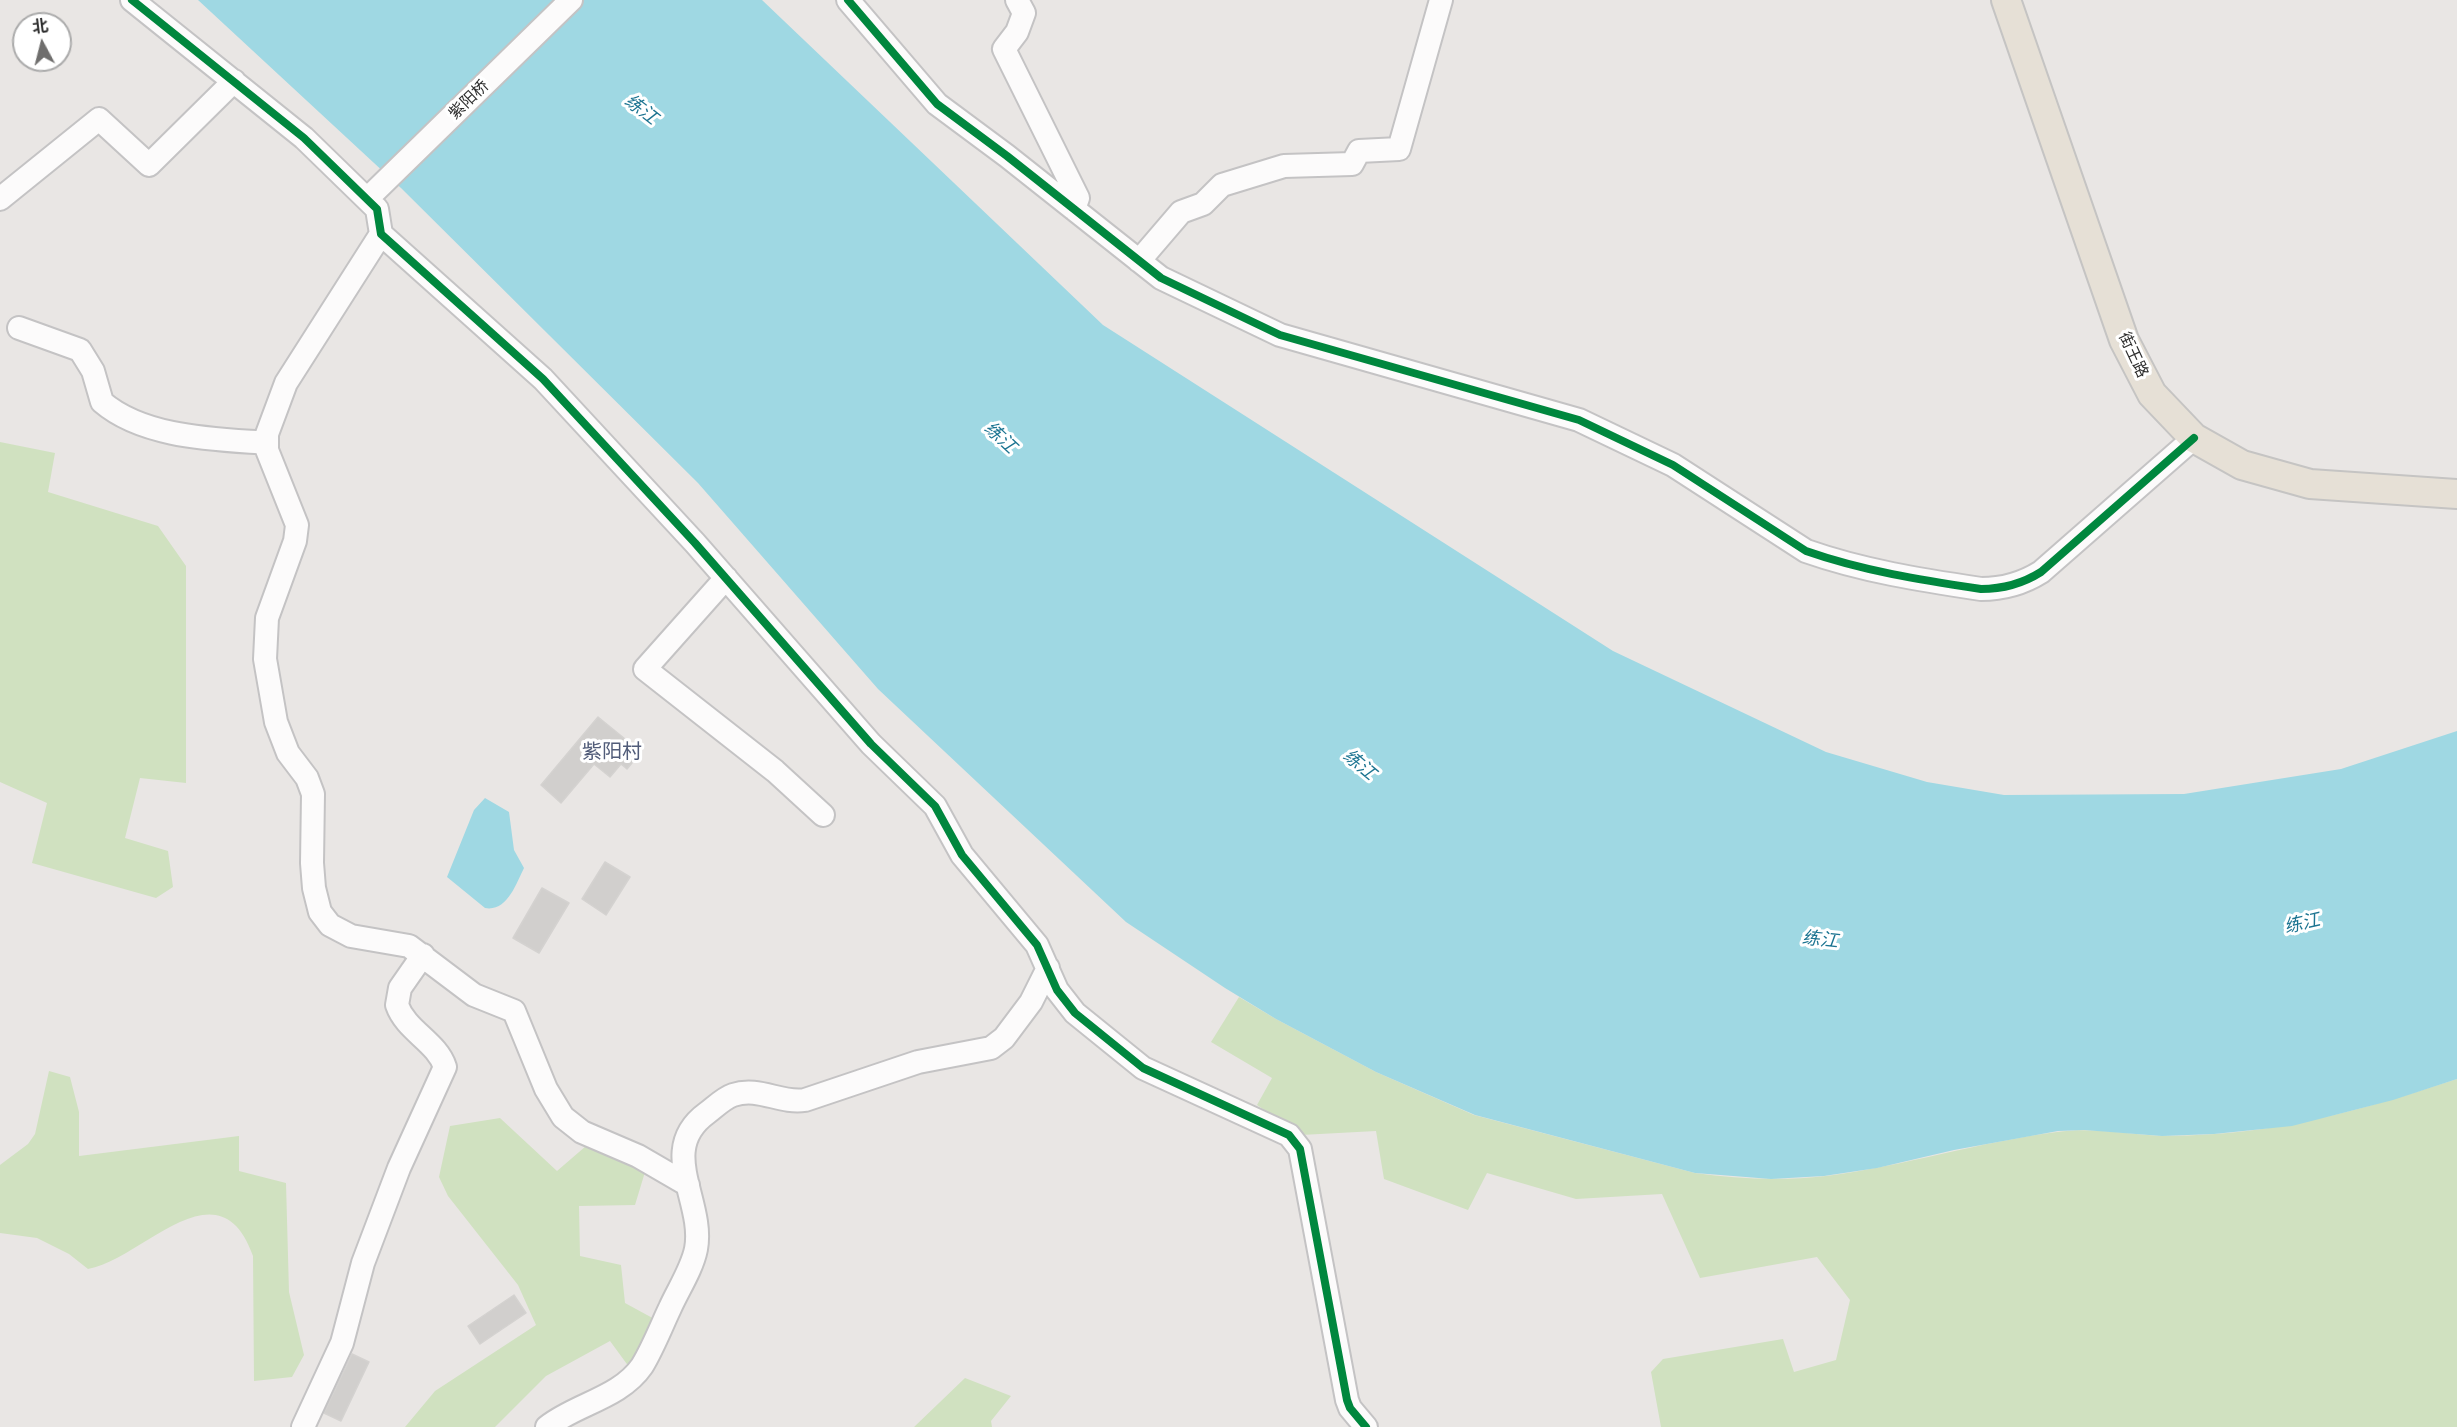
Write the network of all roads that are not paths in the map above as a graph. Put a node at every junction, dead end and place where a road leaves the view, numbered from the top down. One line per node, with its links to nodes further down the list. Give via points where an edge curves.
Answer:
1 (132, 0): 7 (street)
2 (571, 0): 9 (street, 紫阳桥)
3 (848, 0): 10 (street, via 937,104)
4 (1017, 0): 10 (street, via 1024,13 1017,32 1004,49 1078,198)
5 (1441, 0): 12 (street, via 1399,148 1359,151 1352,164 1284,166 1222,185 1203,204 1181,212)
6 (2006, 0): 14 (main road, 街王路, via 2124,340 2152,394)
7 (234, 81): 8 (street, via 149,165 99,119); 9 (street, via 304,138)
8 (0, 199)
9 (367, 199): 11 (street, via 377,209)
10 (1074, 209): 12 (street)
11 (381, 234): 15 (street, via 286,383); 17 (street, via 543,379)
12 (1139, 261): 14 (street, via 1161,278 1280,335 1579,420 1673,465 1806,551 1898,577 1981,589 2006,587 2029,579)
13 (19, 328): 15 (street, via 80,350 93,371 102,402 138,423 194,437)
14 (2194, 438): 16 (main road, 街王路, via 2242,465 2310,483)
15 (267, 443): 19 (street, via 297,525 295,541 267,618 265,659 276,722 288,753 308,778 313,794 312,863 317,904 336,930 409,946)
16 (2457, 494)
17 (726, 578): 18 (street, via 645,669 775,771); 20 (street, via 871,744 935,806 962,855 1038,945)
18 (823, 815)
19 (423, 955): 21 (street, via 474,995 514,1011 546,1089 563,1117 582,1132 638,1156); 22 (street, via 400,988 397,1005 406,1021 442,1056 445,1067 399,1168 363,1263 342,1343)
20 (1048, 968): 21 (street, via 1031,1002 1004,1038 990,1048 918,1062 805,1100 789,1101 758,1092 726,1099 695,1121 687,1136 682,1160); 24 (street, via 1057,990 1075,1013 1135,1062 1289,1135 1300,1149 1347,1400)
21 (688, 1185): 23 (street, via 696,1225 696,1250 643,1364 620,1387)
22 (303, 1427)
23 (547, 1427)
24 (1366, 1427)

